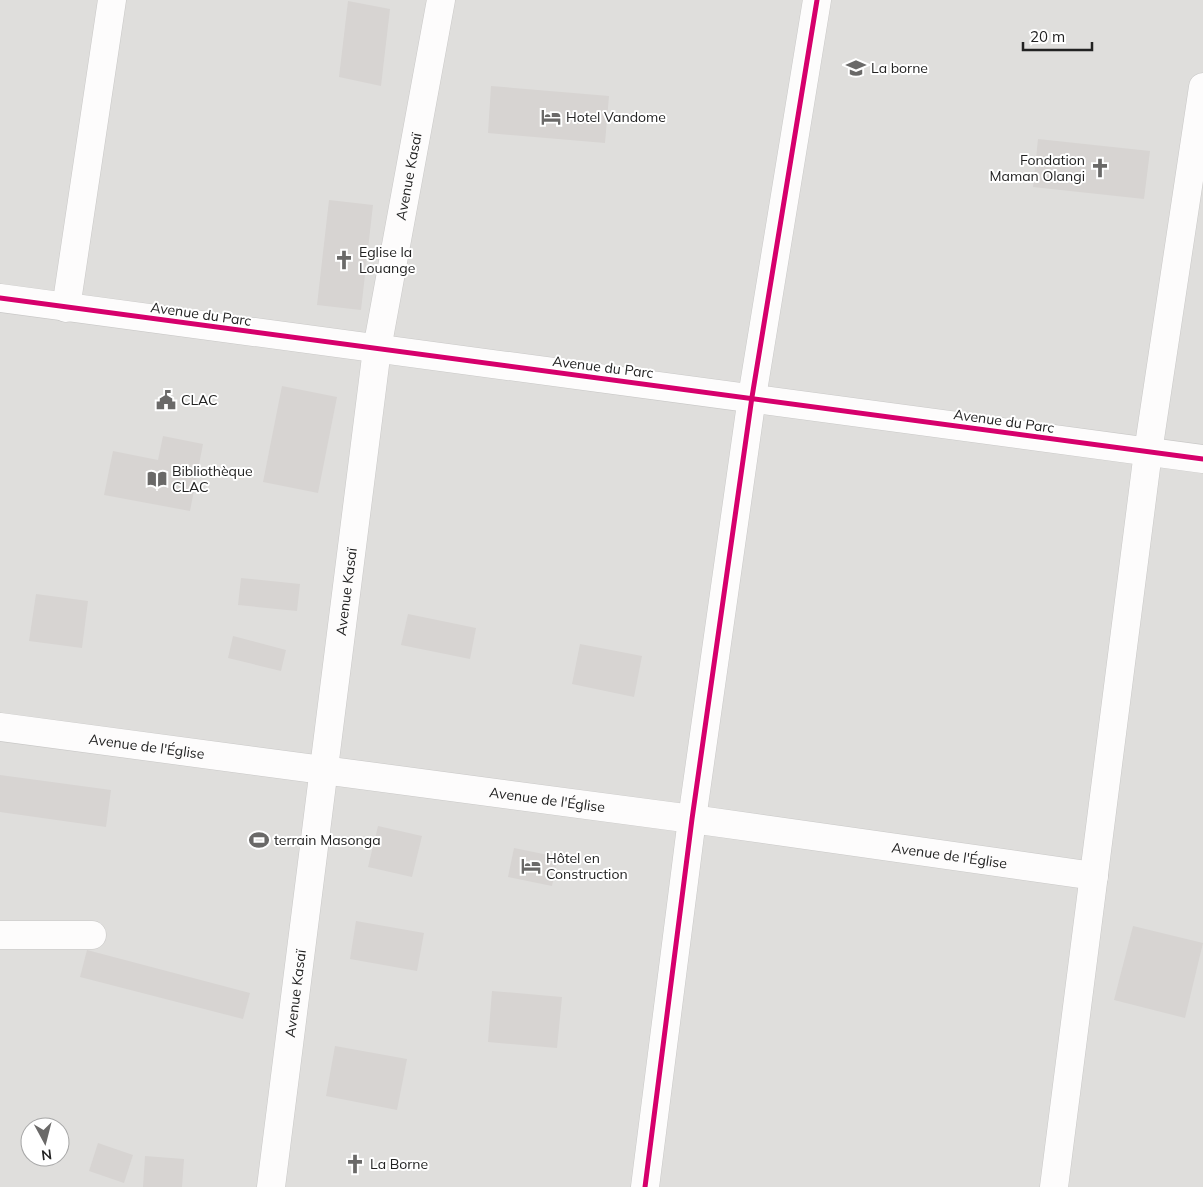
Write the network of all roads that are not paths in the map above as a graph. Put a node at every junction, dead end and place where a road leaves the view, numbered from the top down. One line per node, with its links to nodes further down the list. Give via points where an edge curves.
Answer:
1 (112, 0): 6 (street)
2 (441, 0): 7 (street, Avenue Kasaï)
3 (817, 0): 8 (street)
4 (1203, 87): 9 (street)
5 (0, 298): 6 (street, Avenue du Parc)
6 (66, 308): 7 (street, Avenue du Parc)
7 (377, 349): 8 (street, Avenue du Parc); 12 (street, Avenue Kasaï)
8 (752, 398): 9 (street, Avenue du Parc); 13 (street)
9 (1148, 452): 10 (street, Avenue du Parc); 14 (street)
10 (1203, 459)
11 (0, 727): 12 (street, Avenue de l'Église)
12 (326, 770): 13 (street, Avenue de l'Église); 17 (street, Avenue Kasaï)
13 (692, 819): 14 (street, Avenue de l'Église); 18 (street)
14 (1094, 876): 19 (street)
15 (0, 935): 16 (street)
16 (92, 935)
17 (271, 1187)
18 (645, 1187)
19 (1054, 1187)

